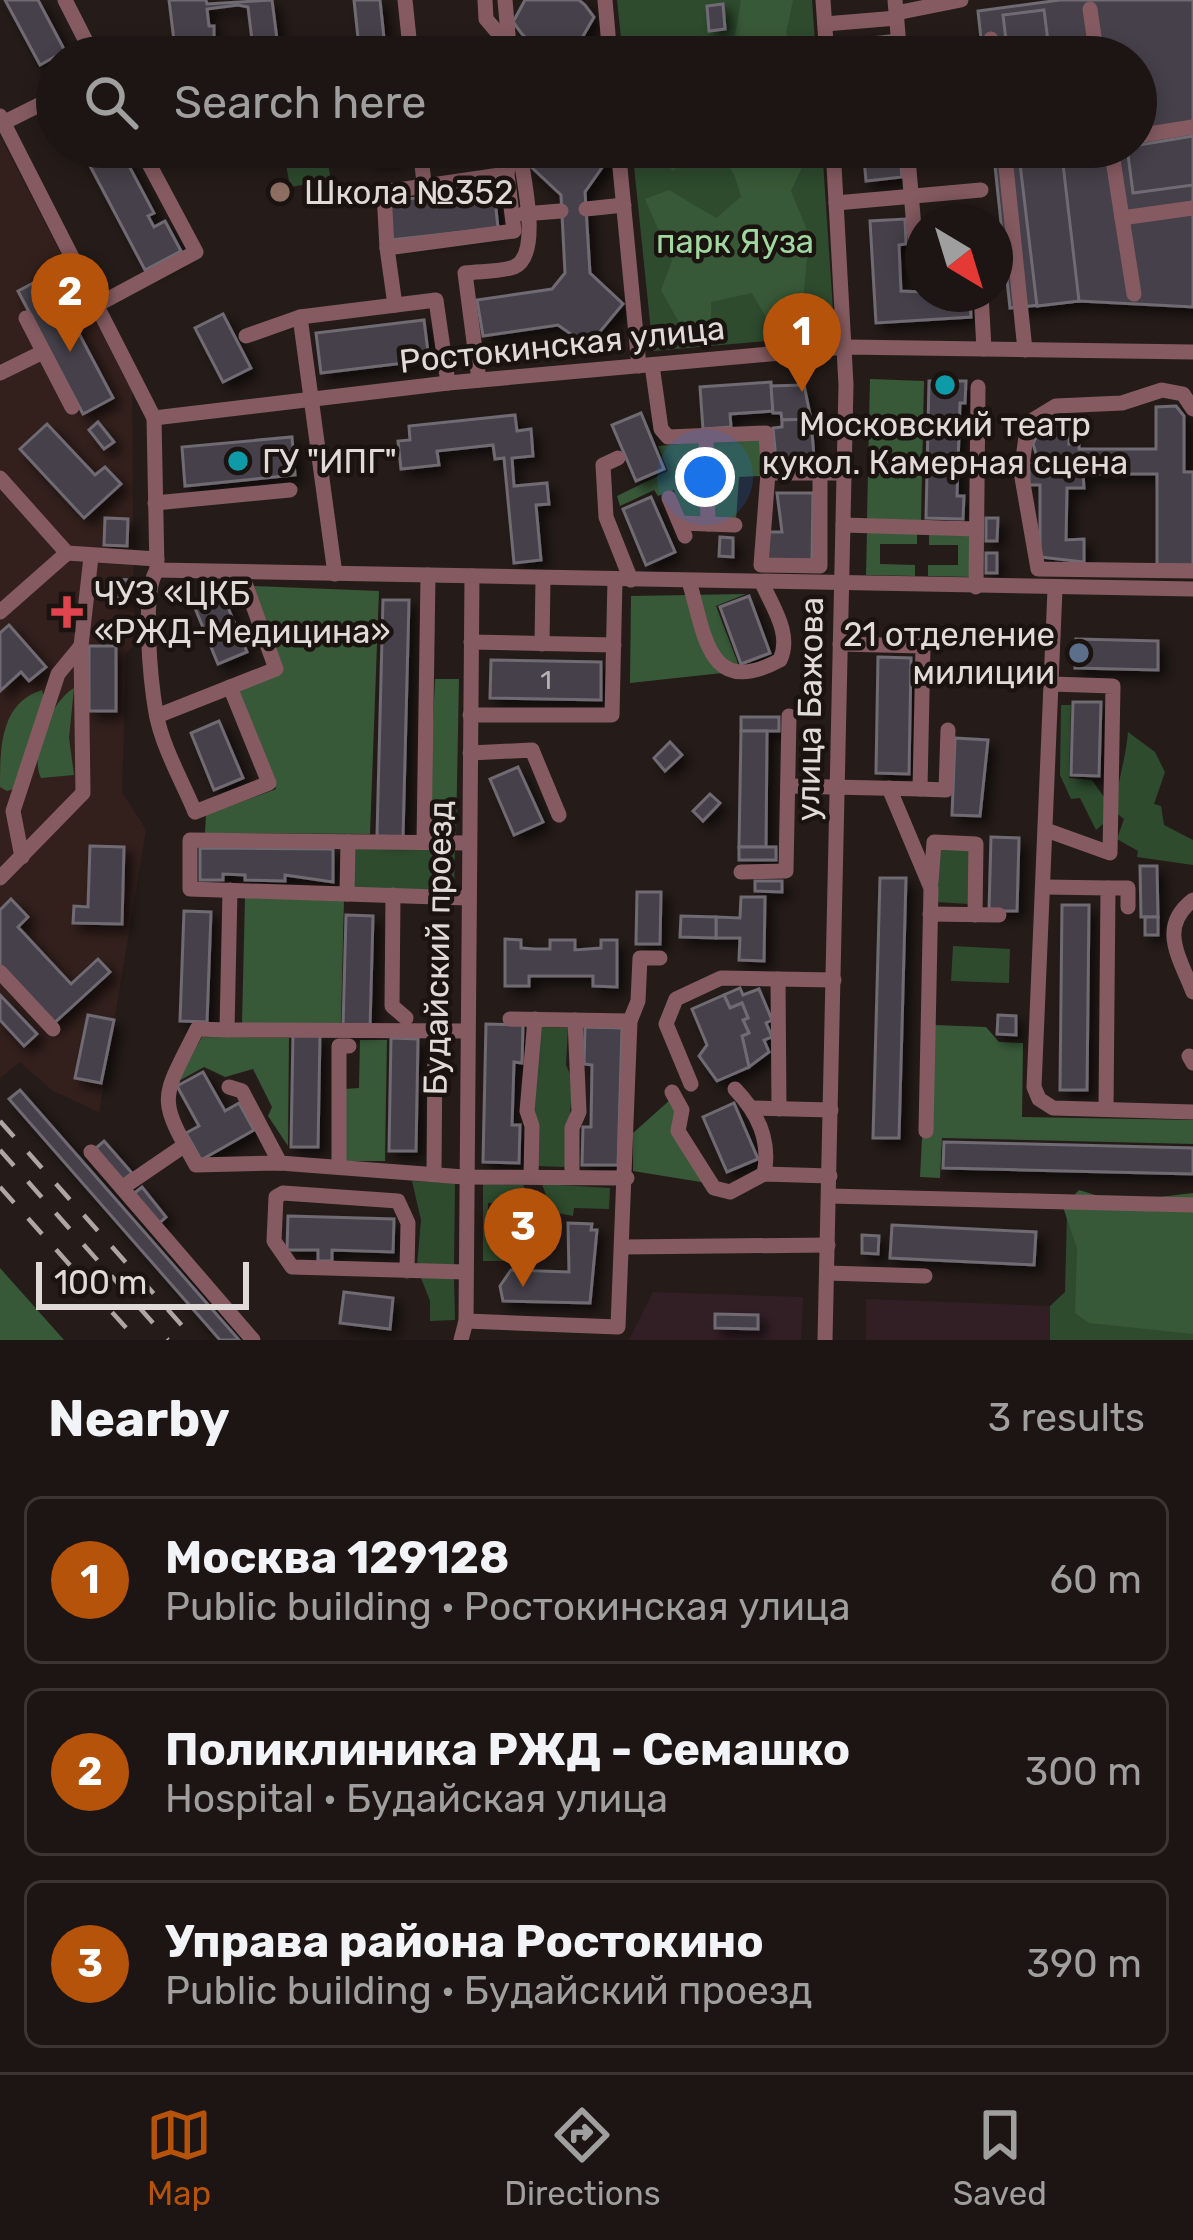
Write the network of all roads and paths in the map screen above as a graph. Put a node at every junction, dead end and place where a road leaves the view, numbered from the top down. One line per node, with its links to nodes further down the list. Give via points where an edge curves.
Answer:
1 (65, 0): 11 (street)
2 (405, 0): 12 (street)
3 (484, 0): 13 (street)
4 (505, 0): 14 (street)
5 (605, 0): 15 (street)
6 (823, 0): 10 (street)
7 (961, 0): 9 (street)
8 (1090, 9): 17 (street)
9 (896, 10): 10 (street)
10 (825, 24): 16 (street)
11 (83, 36)
12 (409, 36)
13 (498, 36)
14 (508, 36)
15 (608, 36)
16 (826, 36)
17 (1094, 36)
18 (36, 104): 19 (street)
19 (2, 119): 45 (street)
20 (1193, 127): 21 (street)
21 (1157, 133)
22 (151, 168): 45 (street, via 196,252)
23 (423, 168): 32 (street)
24 (508, 168): 31 (street)
25 (517, 168): 41 (street)
26 (620, 168): 37 (street)
27 (834, 168): 35 (street, улица Бажова)
28 (908, 168): 34 (street)
29 (1011, 168): 53 (street)
30 (1114, 168): 42 (street)
31 (506, 174): 32 (street); 41 (street)
32 (424, 183): 43 (street, via 384,192)
33 (982, 190): 34 (street)
34 (910, 197): 35 (street); 36 (street)
35 (836, 203): 51 (street, улица Бажова)
36 (911, 204)
37 (624, 205): 39 (street); 56 (street)
38 (1193, 208): 42 (street)
39 (586, 209)
40 (562, 211): 41 (street)
41 (520, 215): 43 (street, via 514,231); 58 (street, via 526,255 515,266 465,273)
42 (1122, 218): 44 (street)
43 (387, 248): 46 (street)
44 (1134, 294)
45 (97, 305): 64 (street)
46 (395, 305): 48 (street); 59 (street, via 436,299)
47 (982, 312): 52 (street)
48 (300, 317): 50 (street); 61 (street)
49 (26, 318): 54 (street)
50 (246, 336)
51 (846, 347): 52 (street, Ростокинская улица); 56 (street, Ростокинская улица); 69 (street, улица Бажова)
52 (984, 350): 53 (street, Ростокинская улица)
53 (1025, 350): 55 (street, Ростокинская улица)
54 (43, 352): 57 (street); 62 (street)
55 (1193, 352)
56 (645, 365): 58 (street, Ростокинская улица); 65 (street, via 661,429 668,437)
57 (0, 374)
58 (478, 380): 59 (street, Ростокинская улица)
59 (448, 383): 61 (street, Ростокинская улица)
60 (978, 387): 77 (street)
61 (312, 399): 64 (street, Ростокинская улица); 83 (street)
62 (72, 407)
63 (1193, 409): 81 (street, via 1174,390 1056,406 1028,423 1022,460 1038,569)
64 (154, 418): 73 (street)
65 (706, 435): 67 (street, via 766,433); 74 (street)
66 (618, 458): 87 (street, via 603,465)
67 (768, 472): 68 (street); 68 (street, via 761,566 820,566)
68 (820, 472): 69 (street)
69 (844, 472): 76 (street, улица Бажова)
70 (0, 479): 78 (street)
71 (290, 490): 73 (street)
72 (669, 498): 74 (street, via 682,530)
73 (155, 503): 80 (street)
74 (708, 524): 75 (street)
75 (736, 525)
76 (843, 525): 77 (street); 90 (street, улица Бажова)
77 (976, 529): 91 (street)
78 (67, 553): 79 (street); 94 (street)
79 (91, 557): 80 (street); 99 (street)
80 (157, 564): 82 (street); 103 (street, via 149,614)
81 (1193, 571)
82 (241, 572): 83 (street); 101 (street, via 276,669)
83 (335, 574): 84 (street)
84 (428, 575): 85 (street); 114 (street)
85 (472, 576): 86 (street); 95 (street, Будайский проезд)
86 (543, 578): 87 (street); 96 (street)
87 (623, 580): 88 (street); 98 (street)
88 (689, 581): 89 (street); 89 (street, via 712,656 727,672 743,674 780,660 785,648)
89 (762, 583): 90 (street)
90 (842, 585): 91 (street); 97 (street, улица Бажова)
91 (976, 587): 92 (street)
92 (1055, 589): 93 (street); 100 (street)
93 (1193, 589)
94 (0, 612)
95 (471, 642): 96 (street); 102 (street, Будайский проезд)
96 (542, 644): 98 (street)
97 (840, 644): 108 (street, улица Бажова); 110 (street, via 923,646)
98 (614, 645): 102 (street, via 612,715)
99 (82, 646): 116 (street, via 58,674 14,812); 116 (street, via 83,793)
100 (1052, 684): 112 (street); 112 (street, via 1113,686 1111,853)
101 (230, 687): 103 (street); 103 (street, via 268,783 195,812)
102 (470, 715): 106 (street, Будайский проезд)
103 (157, 716)
104 (789, 716): 107 (street)
105 (948, 730): 110 (street, via 946,790)
106 (470, 753): 111 (street, via 532,750); 115 (street, Будайский проезд)
107 (788, 786): 108 (street); 117 (street, via 787,871)
108 (838, 787): 109 (street); 134 (street, улица Бажова)
109 (890, 788): 110 (street); 120 (street)
110 (920, 789)
111 (559, 815)
112 (1046, 830): 119 (street)
113 (348, 842): 114 (street); 122 (street, via 190,841 190,890); 123 (street)
114 (424, 842): 115 (street)
115 (469, 843): 125 (street, Будайский проезд)
116 (22, 857): 118 (street)
117 (741, 872)
118 (0, 878)
119 (1045, 887): 121 (street); 152 (street, via 1034,1087 1053,1108)
120 (931, 888): 128 (street); 129 (street, via 934,842 976,844)
121 (1108, 888): 127 (street, via 1128,888); 152 (street)
122 (230, 890): 123 (street); 142 (street)
123 (347, 894): 124 (street)
124 (393, 895): 125 (street); 136 (street, via 392,1006)
125 (468, 898): 143 (street, Будайский проезд)
126 (1193, 900): 135 (street, via 1171,927)
127 (1128, 907)
128 (930, 914): 129 (street); 155 (street)
129 (975, 915): 130 (street)
130 (999, 915)
131 (660, 958): 140 (street, via 640,958)
132 (0, 972): 141 (street)
133 (778, 979): 134 (street); 146 (street, via 721,978 676,998 666,1024); 151 (street)
134 (834, 980): 153 (street, улица Бажова)
135 (1193, 992)
136 (406, 1018)
137 (510, 1019): 138 (street)
138 (535, 1019): 139 (street); 164 (street, via 526,1111)
139 (575, 1020): 140 (street); 165 (street)
140 (630, 1021): 166 (street)
141 (52, 1029)
142 (227, 1030): 143 (street); 156 (street, via 197,1029 168,1090 166,1112)
143 (466, 1031): 163 (street, Будайский проезд)
144 (349, 1046): 159 (street, via 339,1046)
145 (435, 1046): 160 (street)
146 (691, 1084)
147 (229, 1088): 158 (street, via 242,1091)
148 (735, 1089): 150 (street)
149 (672, 1092): 161 (street, via 682,1110 678,1131 714,1188 730,1192)
150 (752, 1108): 151 (street); 161 (street, via 768,1154)
151 (778, 1109): 153 (street)
152 (1106, 1109): 154 (street)
153 (831, 1110): 162 (street, улица Бажова)
154 (1193, 1112)
155 (926, 1130)
156 (185, 1145): 158 (street, via 196,1165); 167 (street)
157 (91, 1152): 167 (street)
158 (280, 1163): 159 (street)
159 (339, 1165): 160 (street)
160 (434, 1172): 163 (street)
161 (764, 1174): 162 (street)
162 (830, 1176): 168 (street, улица Бажова)
163 (464, 1177): 164 (street); 173 (street, Будайский проезд)
164 (531, 1177): 165 (street)
165 (572, 1178): 166 (street)
166 (627, 1178): 171 (street)
167 (122, 1188): 177 (street)
168 (829, 1196): 169 (street); 170 (street, улица Бажова)
169 (1193, 1205)
170 (828, 1245): 171 (street); 174 (street, улица Бажова)
171 (623, 1246): 176 (street, via 618,1327)
172 (407, 1271): 172 (street, via 409,1223 398,1201 277,1197 274,1241 292,1267); 173 (street)
173 (465, 1272): 176 (street, Будайский проезд)
174 (827, 1273): 175 (street); 179 (street, улица Бажова)
175 (925, 1276)
176 (466, 1321): 178 (street, Будайский проезд)
177 (253, 1340)
178 (461, 1340)
179 (825, 1340)

